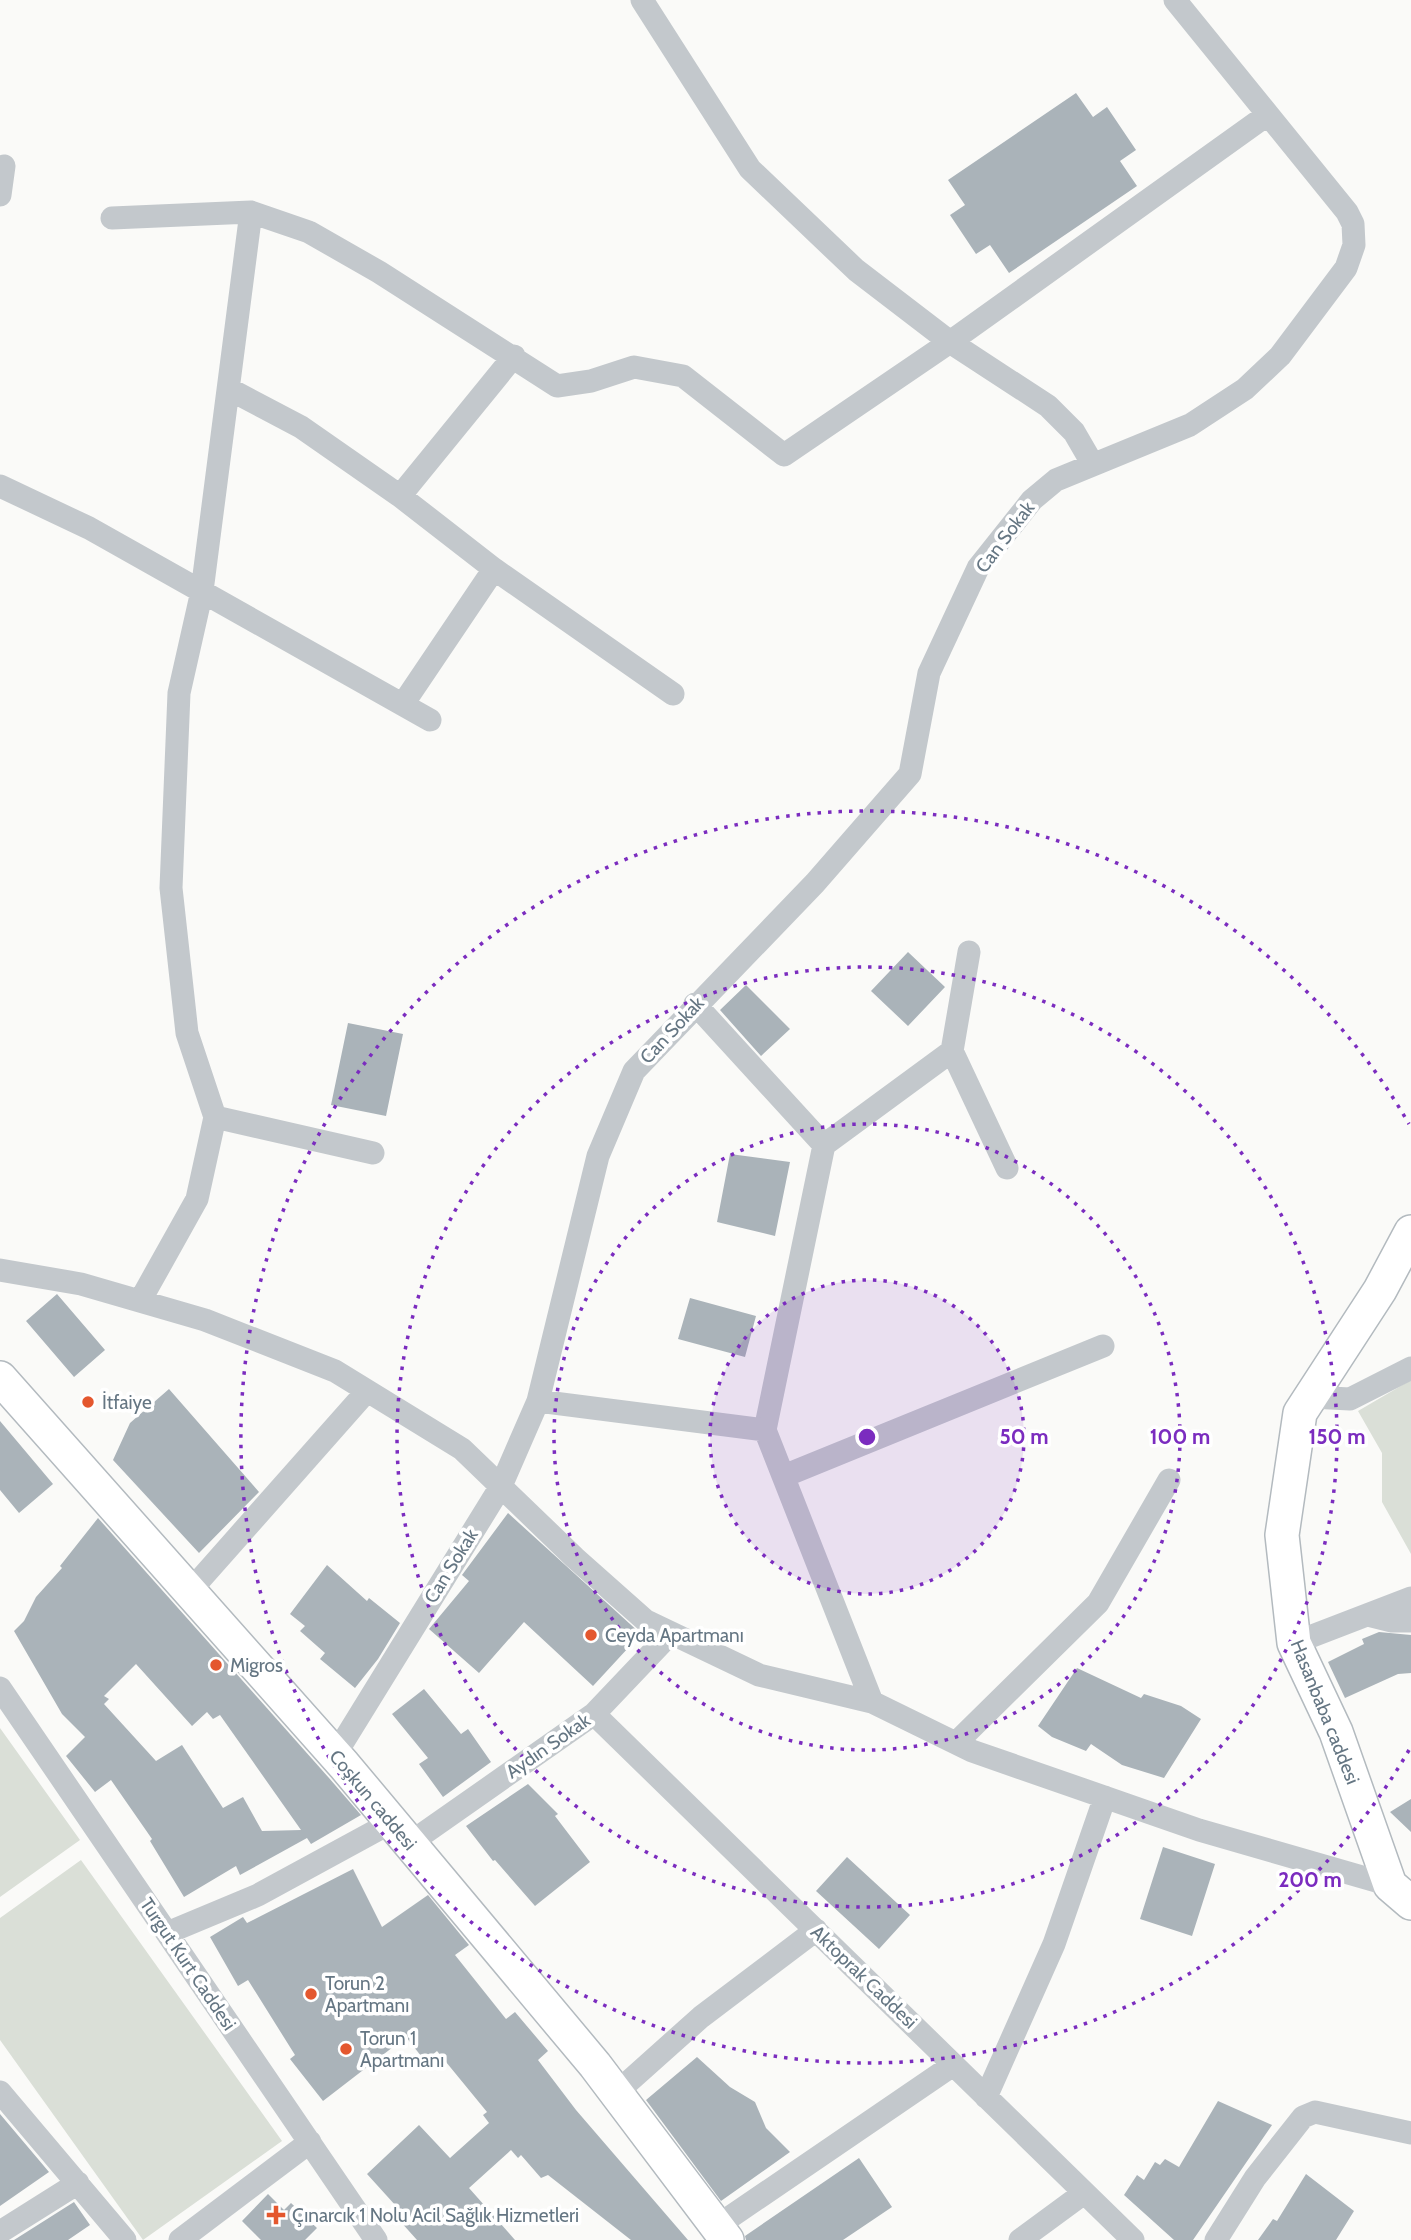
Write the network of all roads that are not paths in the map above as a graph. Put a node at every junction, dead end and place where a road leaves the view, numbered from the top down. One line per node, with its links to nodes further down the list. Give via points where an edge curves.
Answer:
1 (642, 0): 8 (street, via 750,169 856,270)
2 (1175, 0): 3 (street, Can Sokak)
3 (1267, 115): 8 (street); 11 (street, Can Sokak, via 1347,212 1354,245 1346,268 1280,356 1245,389 1190,425)
4 (4, 166): 5 (street)
5 (0, 195)
6 (251, 212): 7 (street); 9 (street, via 309,232); 10 (street)
7 (112, 218)
8 (950, 342): 9 (street, via 784,455 683,376 634,368 557,386); 11 (street, via 1048,406 1074,432)
9 (514, 356): 13 (street)
10 (229, 389): 13 (street, via 301,427); 15 (street)
11 (1092, 463): 20 (street, Can Sokak, via 1056,480 1032,500 978,568 929,673 910,774 815,883)
12 (0, 486): 15 (street, via 89,527)
13 (400, 496): 14 (street)
14 (494, 569): 16 (street); 17 (street)
15 (202, 591): 17 (street); 22 (street, via 179,693 170,888 187,1033)
16 (673, 694)
17 (402, 704): 18 (street)
18 (429, 720)
19 (969, 952): 21 (street)
20 (695, 1004): 23 (street); 34 (street, Can Sokak, via 634,1071 598,1156)
21 (952, 1051): 23 (street); 25 (street)
22 (215, 1117): 24 (street); 28 (street, via 197,1199)
23 (824, 1144): 35 (street)
24 (373, 1153)
25 (1007, 1168)
26 (1411, 1232): 33 (street, Hasanbaba caddesi, via 1380,1290)
27 (0, 1270): 28 (street, via 81,1284)
28 (140, 1301): 32 (street, via 205,1320 322,1365)
29 (1103, 1346): 36 (street)
30 (1411, 1368): 33 (street, via 1350,1399)
31 (0, 1378): 39 (street, Coşkun caddesi)
32 (367, 1391): 38 (street, via 462,1449); 39 (street)
33 (1311, 1396): 44 (street, Hasanbaba caddesi, via 1300,1413 1282,1535)
34 (538, 1401): 35 (street); 38 (street, Can Sokak)
35 (765, 1430): 36 (street)
36 (784, 1476): 46 (street)
37 (1169, 1479): 48 (street, via 1098,1604)
38 (501, 1486): 43 (street, via 646,1621); 49 (street, Can Sokak)
39 (190, 1591): 49 (street, Coşkun caddesi)
40 (1411, 1598): 41 (street)
41 (1368, 1615): 42 (street); 44 (street)
42 (1411, 1621)
43 (671, 1633): 46 (street, via 759,1675); 47 (street, Aydın Sokak)
44 (1294, 1643): 52 (street, Hasanbaba caddesi, via 1336,1732)
45 (0, 1688): 54 (street, Turgut Kurt Caddesi)
46 (872, 1702): 48 (street)
47 (594, 1714): 51 (street, Aydın Sokak); 53 (street, Aktoprak Caddesi)
48 (956, 1743): 50 (street)
49 (335, 1755): 51 (street, Coşkun caddesi)
50 (1105, 1797): 52 (street); 58 (street, via 1054,1944)
51 (401, 1833): 54 (street, Aydın Sokak); 57 (street, Coşkun caddesi)
52 (1401, 1894)
53 (816, 1930): 55 (street, Aktoprak Caddesi); 57 (street, via 701,2017)
54 (167, 1933): 60 (street, Turgut Kurt Caddesi)
55 (953, 2064): 58 (street, Aktoprak Caddesi); 64 (street)
56 (0, 2092): 61 (street)
57 (616, 2093): 64 (street, Coşkun caddesi)
58 (986, 2096): 62 (street, Aktoprak Caddesi)
59 (1411, 2133): 70 (street, via 1315,2112 1303,2117 1255,2178)
60 (310, 2142): 66 (street); 67 (street, Turgut Kurt Caddesi)
61 (78, 2183): 63 (street); 65 (street)
62 (1084, 2193): 68 (street); 69 (street, Aktoprak Caddesi)
63 (0, 2232)
64 (722, 2233)
65 (125, 2240)
66 (180, 2240)
67 (376, 2240)
68 (1020, 2240)
69 (1132, 2240)
70 (1216, 2240)

